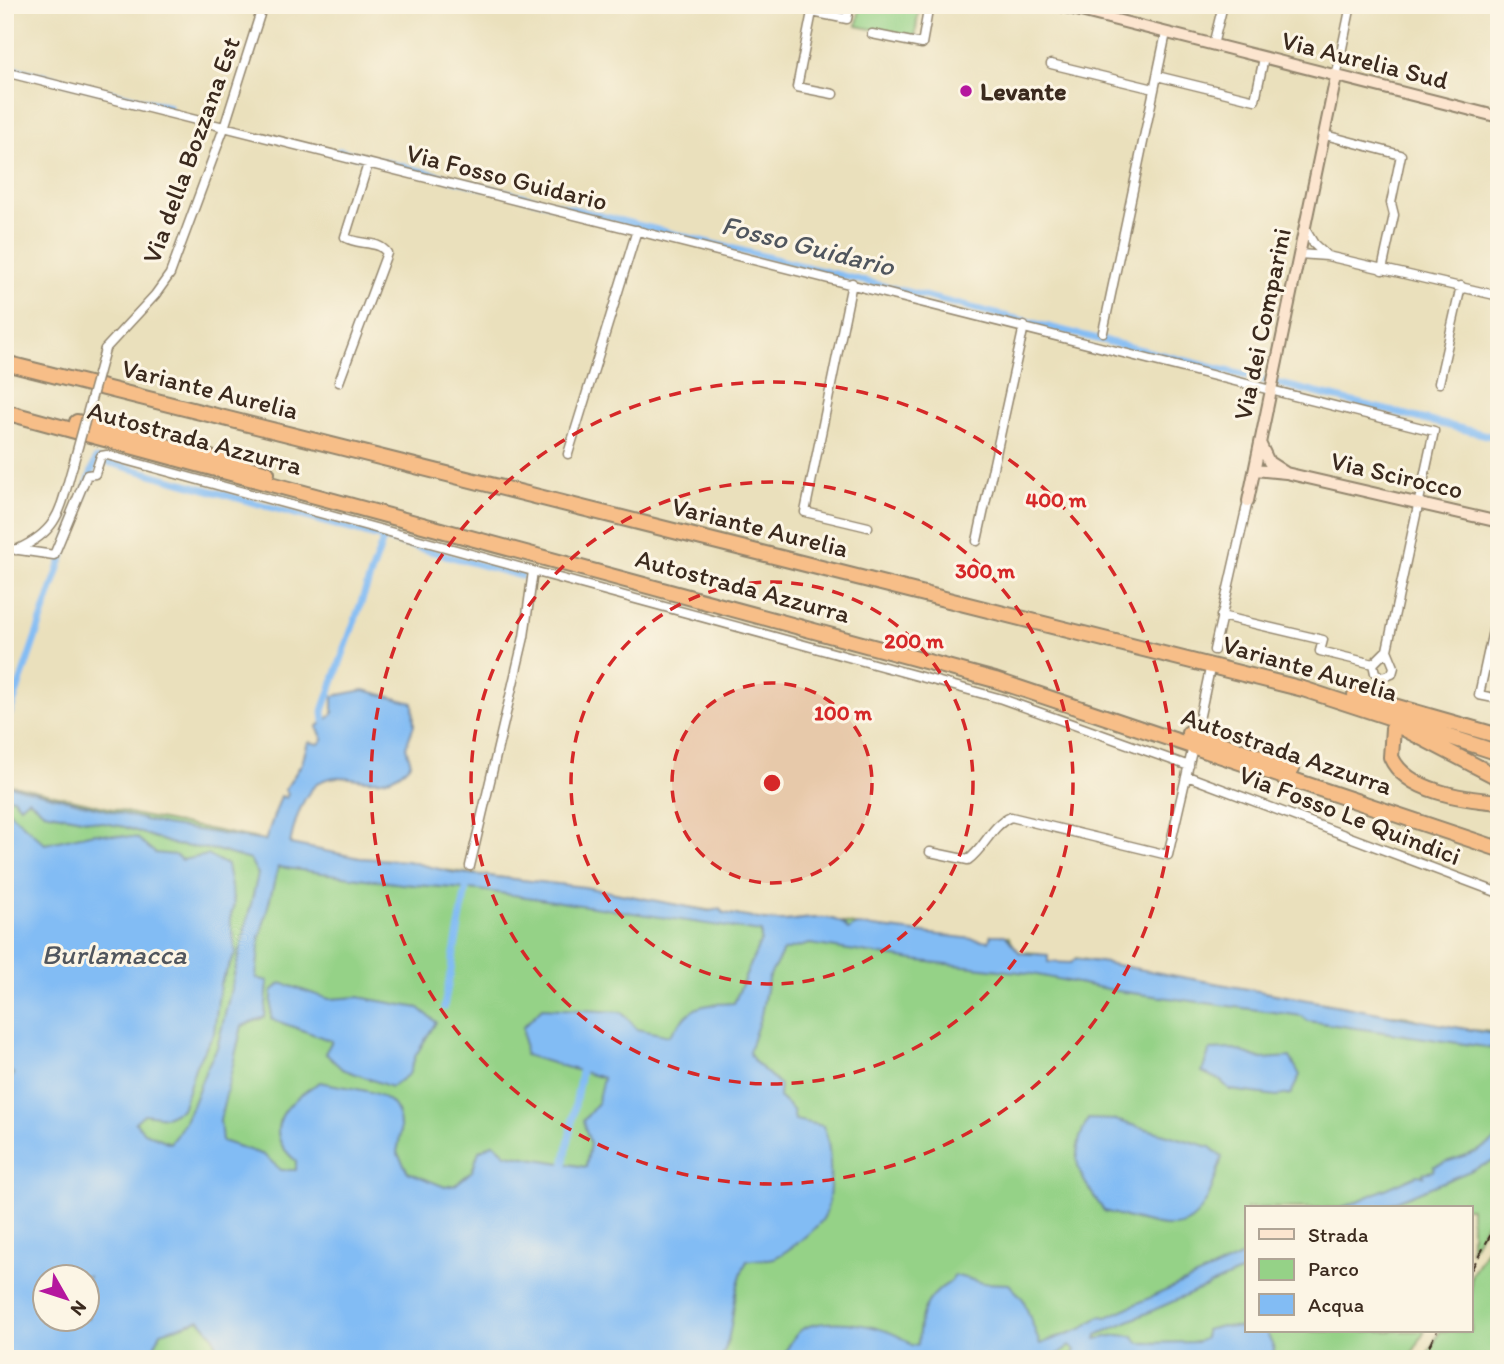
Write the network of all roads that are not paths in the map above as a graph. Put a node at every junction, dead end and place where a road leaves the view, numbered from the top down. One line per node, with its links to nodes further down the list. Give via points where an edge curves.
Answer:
1 (263, 5): 18 (street, Via della Bozzana Est)
2 (850, 5): 16 (street, via 847,19 812,12 797,87)
3 (929, 5): 8 (street, via 922,44)
4 (1223, 5): 9 (street)
5 (1351, 5): 14 (street, Via dei Comparini)
6 (1062, 6): 7 (street, Via Aurelia Sud)
7 (1166, 33): 9 (street, Via Aurelia Sud); 13 (street)
8 (872, 34)
9 (1213, 45): 10 (street, Via Aurelia Sud)
10 (1264, 58): 13 (street, via 1255,100); 14 (street, Via Aurelia Sud)
11 (1051, 64): 15 (street)
12 (5, 72): 18 (street, Via Fosso Guidario)
13 (1157, 76): 15 (street)
14 (1336, 77): 17 (street, Via Aurelia Sud); 19 (street, Via dei Comparini)
15 (1154, 89): 30 (street)
16 (833, 94)
17 (1499, 117)
18 (224, 128): 20 (street, Via Fosso Guidario); 47 (street, Via della Bozzana Est, bridge, via 170,274 105,349 57,520 35,542)
19 (1325, 135): 21 (street, Via dei Comparini); 25 (street, via 1401,155)
20 (368, 164): 22 (street, Via Fosso Guidario); 33 (street, Via Fosso Guidario, via 345,237 380,246 387,253)
21 (1305, 229): 23 (street, Via dei Comparini); 24 (street)
22 (636, 230): 26 (street, Via Fosso Guidario); 39 (street, Via Fosso Guidario)
23 (1299, 254): 24 (street); 35 (street, Via dei Comparini)
24 (1327, 256): 25 (street)
25 (1382, 270): 27 (street)
26 (852, 284): 29 (street, Via Fosso Guidario); 45 (street, via 805,512)
27 (1461, 286): 28 (street); 34 (street)
28 (1499, 296)
29 (1024, 326): 35 (street, Via Fosso Guidario); 46 (street)
30 (1103, 332)
31 (5, 355): 56 (highway, Variante Aurelia)
32 (5, 362): 56 (highway, Variante Aurelia)
33 (339, 382)
34 (1439, 383)
35 (1271, 390): 38 (street, Via dei Comparini); 43 (street, Via Fosso Guidario, via 1434,431)
36 (5, 403): 69 (highway, Autostrada Azzurra, via 957,659)
37 (5, 412): 70 (highway, Autostrada Azzurra, via 995,680)
38 (1261, 443): 40 (street, Via dei Comparini); 41 (street)
39 (568, 454)
40 (1256, 466): 41 (street, Via Scirocco); 42 (street, Via dei Comparini)
41 (1277, 470): 42 (street); 43 (street, Via Scirocco)
42 (1248, 501): 50 (street, Via dei Comparini)
43 (1419, 504): 44 (street, Via Scirocco); 52 (street)
44 (1499, 522)
45 (868, 527)
46 (977, 541)
47 (10, 549): 48 (street, via 54,555 89,475 100,460 113,456)
48 (533, 571): 65 (street, via 1002,699); 72 (street, via 524,637)
49 (1499, 603): 55 (street, via 1479,695)
50 (1222, 616): 51 (street, Via dei Comparini); 53 (street, via 1323,640 1320,651)
51 (1214, 650)
52 (1387, 650): 53 (street); 53 (street, via 1394,663 1392,674 1378,676)
53 (1373, 664)
54 (1210, 669): 59 (street)
55 (1499, 699)
56 (1358, 700): 61 (highway); 62 (highway, Variante Aurelia); 64 (highway, Variante Aurelia); 67 (highway)
57 (1417, 706): 60 (highway)
58 (1393, 728): 68 (highway, via 1391,757 1404,775 1447,792)
59 (1197, 729)
60 (1499, 729)
61 (1499, 736)
62 (1499, 744)
63 (1192, 751): 65 (street)
64 (1499, 753)
65 (1189, 766): 66 (street)
66 (1187, 776): 71 (street, via 1168,855 1011,817 995,828 968,860); 73 (street, Via Fosso Le Quindici)
67 (1499, 778)
68 (1499, 802)
69 (1499, 839)
70 (1499, 849)
71 (930, 852)
72 (470, 866)
73 (1499, 893)

